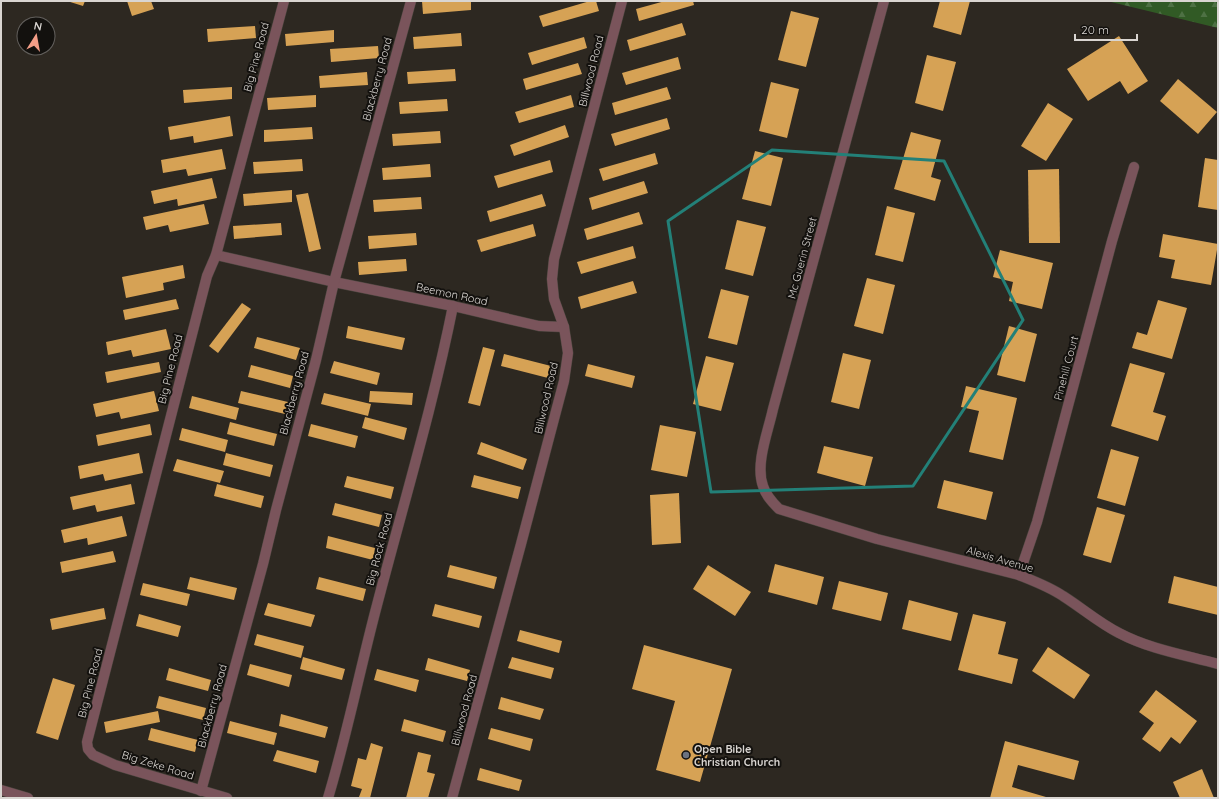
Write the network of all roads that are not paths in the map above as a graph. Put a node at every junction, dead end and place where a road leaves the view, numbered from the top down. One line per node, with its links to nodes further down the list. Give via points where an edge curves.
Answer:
1 (284, 1): 6 (street, Big Pine Road)
2 (411, 1): 7 (street, Blackberry Road)
3 (622, 1): 9 (street, Billwood Road, via 554,258 554,299)
4 (884, 1): 10 (street, Mc Guerin Street, via 761,460 763,487 779,509)
5 (1134, 167): 11 (street, Pinehill Court, via 1037,522)
6 (216, 255): 7 (street, Beemon Road); 13 (street, Big Pine Road, via 206,276)
7 (334, 282): 8 (street, Beemon Road); 15 (street, Blackberry Road, via 263,564)
8 (453, 306): 9 (street, Beemon Road, via 539,326); 18 (street, Big Rock Road)
9 (564, 327): 19 (street, Billwood Road, via 568,353 564,381)
10 (787, 512): 11 (street, Alexis Avenue, via 877,539)
11 (1019, 575): 12 (street, Alexis Avenue, via 1062,595 1120,633 1148,645)
12 (1218, 664)
13 (88, 746): 15 (street, Big Zeke Road, via 93,755 115,765)
14 (1, 790): 16 (street)
15 (201, 791): 17 (street, Big Zeke Road)
16 (28, 798)
17 (227, 798)
18 (328, 798)
19 (452, 798)

